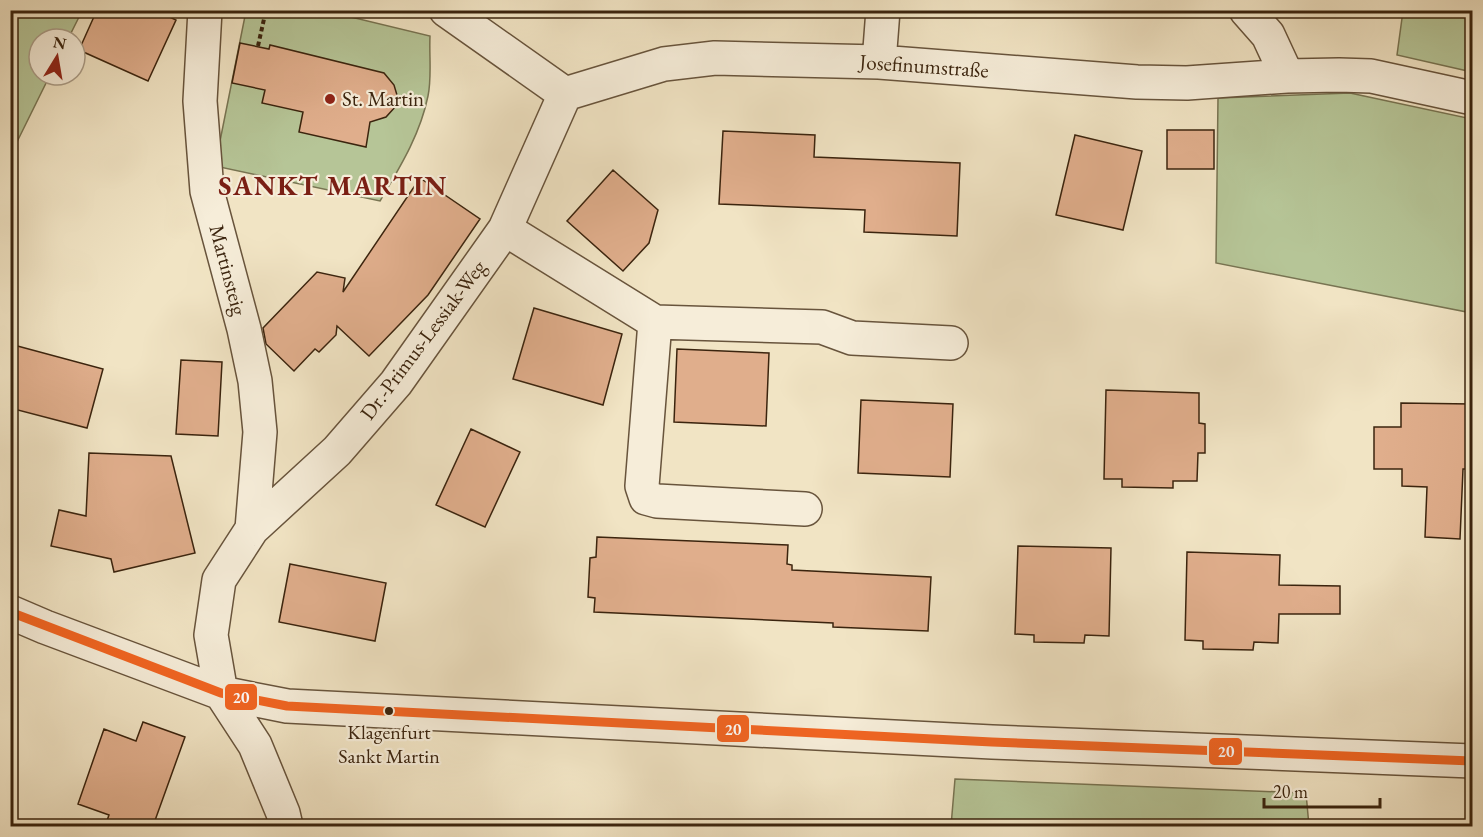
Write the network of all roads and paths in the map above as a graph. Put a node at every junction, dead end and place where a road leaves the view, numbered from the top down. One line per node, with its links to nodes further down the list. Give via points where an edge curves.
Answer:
1 (205, 10): 15 (street, Martinsteig, via 200,101 207,191 244,329 260,432)
2 (266, 10): 6 (path)
3 (446, 10): 9 (street)
4 (883, 10): 7 (street)
5 (1246, 10): 8 (street, via 1268,35)
6 (258, 46)
7 (879, 62): 8 (street, Josefinumstraße, via 1137,82); 9 (street, Josefinumstraße, via 715,58 664,64)
8 (1287, 76): 10 (street, Josefinumstraße, via 1371,76)
9 (565, 94): 11 (street, Dr.-Primus-Lessiak-Weg)
10 (1473, 98)
11 (505, 229): 12 (street); 15 (street, Dr.-Primus-Lessiak-Weg, via 396,383 337,451)
12 (655, 322): 13 (street, via 822,327 852,338); 14 (street, via 642,486 646,498)
13 (951, 343)
14 (806, 509)
15 (252, 529): 17 (street, Dr.-Primus-Lessiak-Weg, via 219,580 211,635)
16 (10, 612): 17 (street)
17 (221, 693): 18 (street, via 287,706 461,716); 19 (street, via 255,745)
18 (1473, 761)
19 (286, 826)

